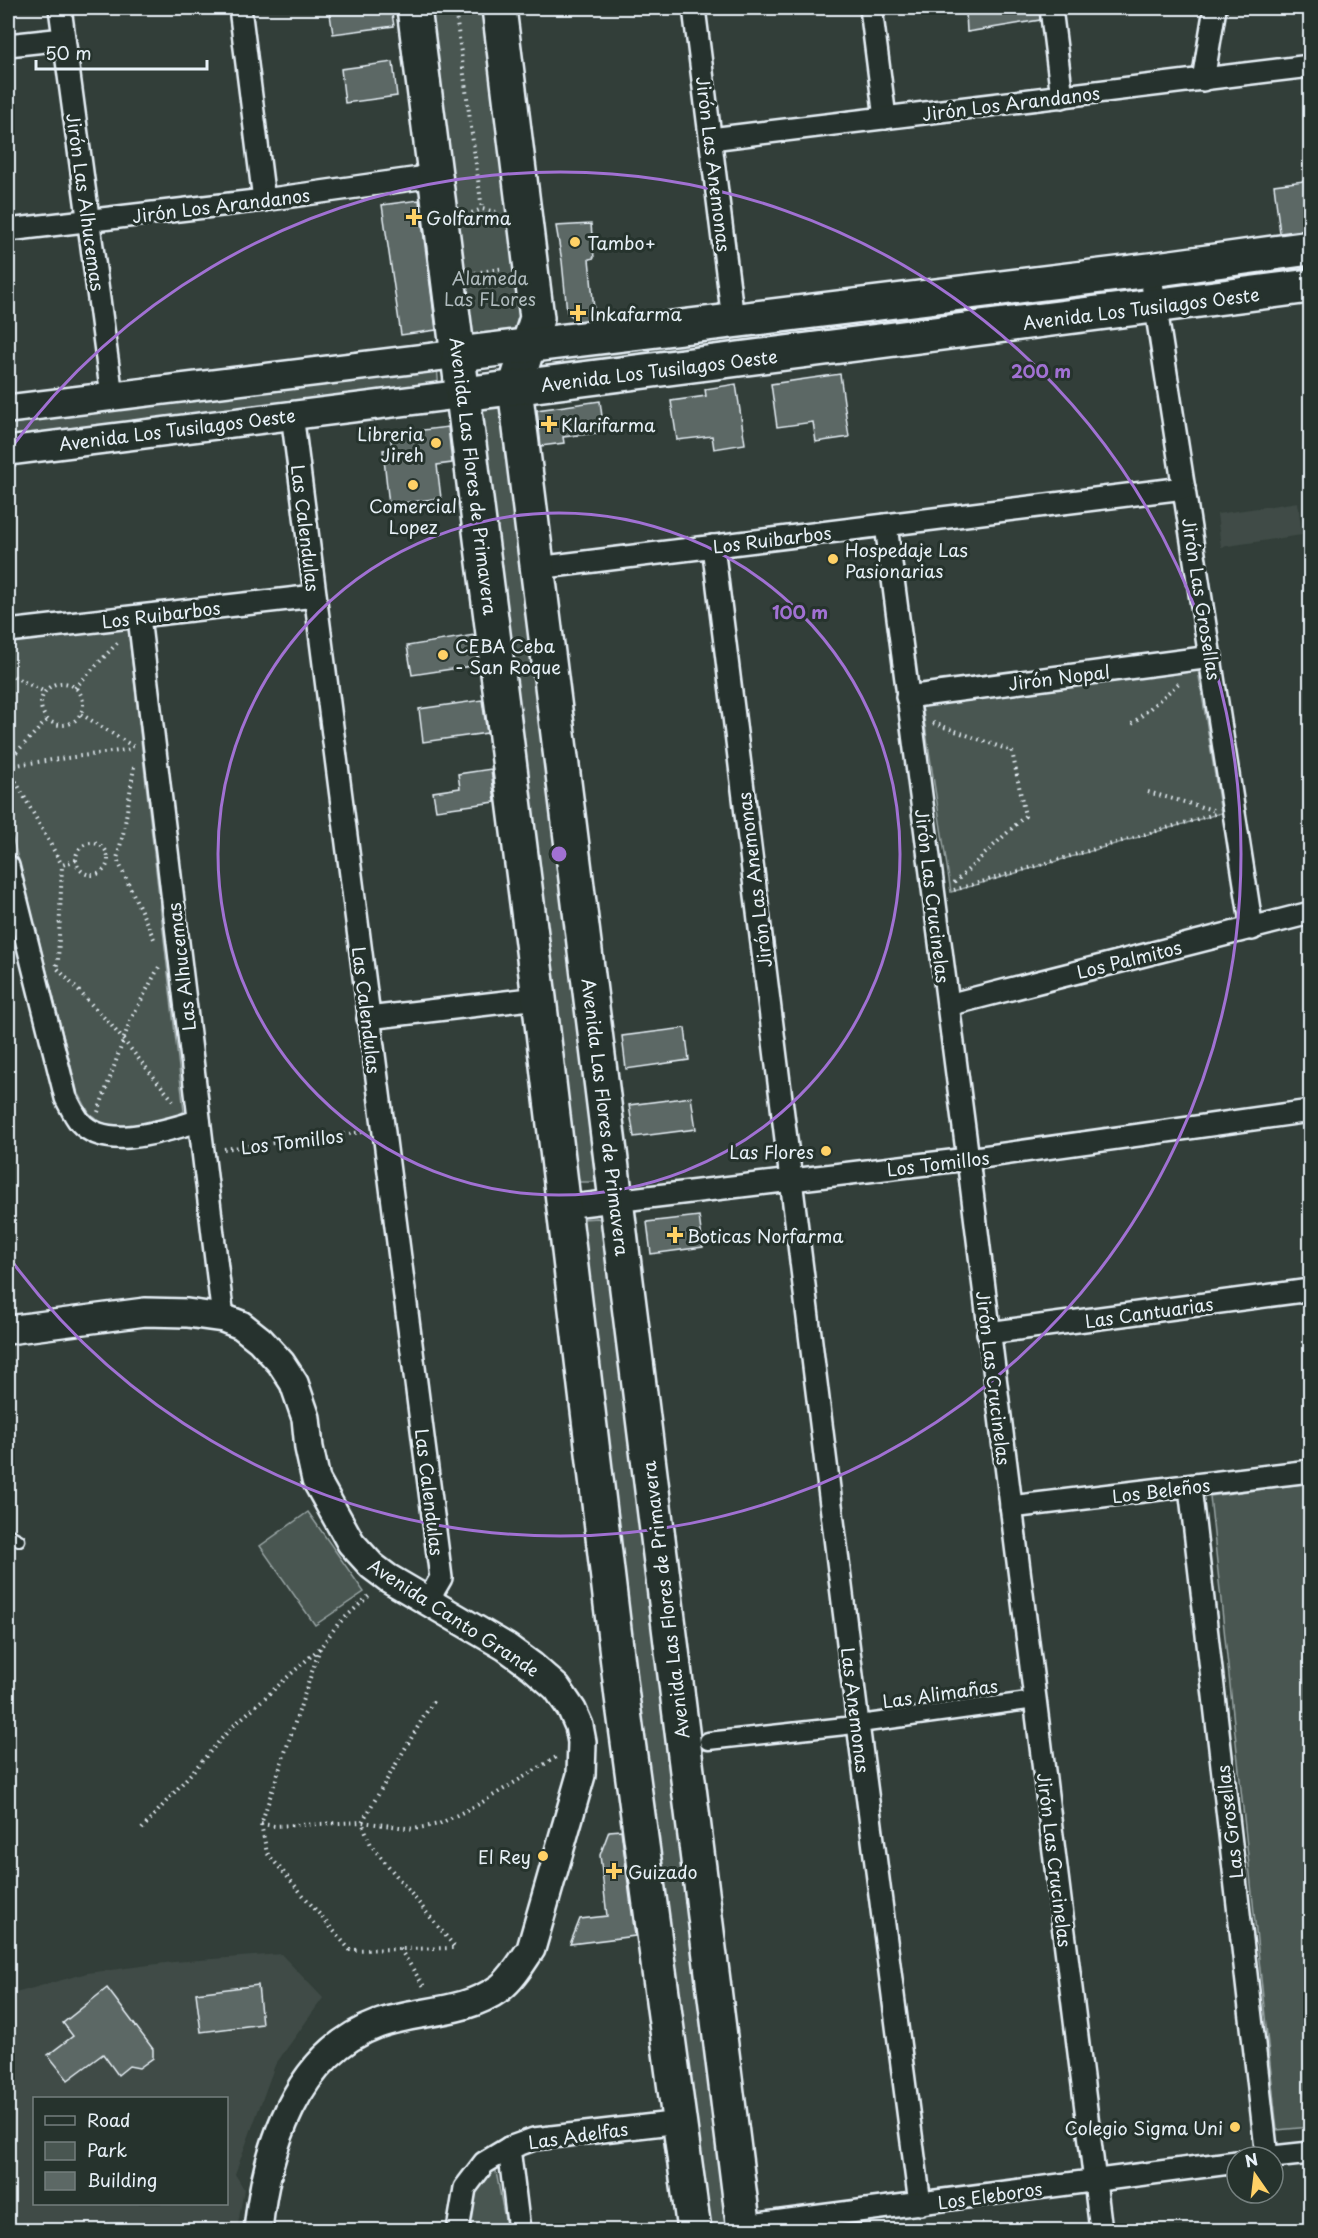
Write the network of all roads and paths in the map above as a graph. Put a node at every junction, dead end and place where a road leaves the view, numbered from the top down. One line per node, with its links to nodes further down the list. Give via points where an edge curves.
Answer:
1 (60, 8): 10 (street, Jirón Las Alhucemas)
2 (240, 8): 18 (street)
3 (414, 8): 17 (main road, Avenida Las Flores de Primavera)
4 (455, 8): 19 (path)
5 (499, 8): 31 (main road, Avenida Las Flores de Primavera, via 537,318)
6 (694, 8): 16 (street, Jirón Las Anemonas)
7 (871, 8): 15 (street)
8 (1051, 8): 14 (street)
9 (1215, 8): 13 (street)
10 (64, 39): 11 (street); 22 (street, Jirón Las Alhucemas)
11 (8, 45)
12 (1311, 66): 13 (street, Jirón Los Arandanos)
13 (1203, 80): 14 (street, Jirón Los Arandanos)
14 (1062, 97): 15 (street, Jirón Los Arandanos)
15 (885, 118): 16 (street, Jirón Los Arandanos)
16 (711, 139): 30 (street, Jirón Las Anemonas)
17 (434, 176): 18 (street, Jirón Los Arandanos); 32 (main road, Avenida Las Flores de Primavera)
18 (264, 200): 22 (street, Jirón Los Arandanos)
19 (482, 209): 20 (path); 21 (path)
20 (498, 213)
21 (464, 216)
22 (88, 222): 23 (street, Jirón Los Arandanos); 35 (street, Jirón Las Alhucemas)
23 (8, 230)
24 (1311, 248): 26 (main road, Avenida Los Tusilagos Oeste)
25 (506, 268): 27 (path)
26 (1150, 270): 29 (street, Jirón Las Grosellas); 30 (main road, Avenida Los Tusilagos Oeste)
27 (472, 273)
28 (1311, 286): 29 (main road, Avenida Los Tusilagos Oeste)
29 (1156, 307): 33 (main road, Avenida Los Tusilagos Oeste); 39 (street, Jirón Las Grosellas)
30 (733, 320): 31 (main road, Avenida Los Tusilagos Oeste)
31 (529, 346): 32 (main road, Avenida Los Tusilagos Oeste); 33 (main road, Avenida Las Flores de Primavera)
32 (459, 354): 34 (main road, Avenida Las Flores de Primavera); 35 (street, Avenida Los Tusilagos Oeste)
33 (514, 388): 34 (main road, Avenida Los Tusilagos Oeste); 42 (main road, Avenida Las Flores de Primavera)
34 (464, 394): 37 (street, Avenida Los Tusilagos Oeste); 73 (main road, Avenida Las Flores de Primavera)
35 (112, 396): 36 (street, Avenida Los Tusilagos Oeste)
36 (8, 409)
37 (292, 414): 38 (street, Avenida Los Tusilagos Oeste); 43 (street, Las Calendulas)
38 (8, 451)
39 (1184, 488): 40 (street, Los Ruibarbos); 47 (street, Jirón Las Grosellas)
40 (886, 525): 41 (street, Los Ruibarbos); 52 (street, Jirón Las Crucinelas)
41 (713, 546): 42 (street, Los Ruibarbos); 83 (street, Jirón Las Anemonas)
42 (537, 568): 84 (main road, Avenida Las Flores de Primavera)
43 (315, 596): 44 (street, Los Ruibarbos); 75 (street, Las Calendulas)
44 (139, 617): 45 (street, Los Ruibarbos); 79 (street, Las Alhucemas)
45 (8, 632)
46 (122, 637): 50 (path)
47 (1211, 657): 52 (street, Jirón Nopal); 70 (street, Jirón Las Grosellas)
48 (8, 674): 51 (path)
49 (1180, 682): 56 (path)
50 (75, 688): 51 (path, via 59,683); 53 (path, via 83,700)
51 (45, 692): 54 (path, via 41,709)
52 (907, 697): 68 (street, Jirón Las Crucinelas)
53 (81, 714): 54 (path, via 68,725 59,726); 57 (path)
54 (48, 719): 58 (path)
55 (933, 723): 67 (path, via 1012,751 1024,816)
56 (1132, 724)
57 (136, 748): 59 (path); 63 (path)
58 (8, 761)
59 (8, 766)
60 (8, 772): 65 (path)
61 (1148, 792): 68 (path, via 1221,812)
62 (108, 859): 63 (path); 64 (path, via 103,870 89,875 82,872); 64 (path, via 106,850 94,843 81,847)
63 (117, 859): 71 (path)
64 (76, 860): 65 (path)
65 (62, 865): 76 (path, via 56,967)
66 (8, 866): 79 (street, via 66,1098 80,1122 106,1138 145,1135)
67 (954, 884)
68 (933, 897): 74 (street, Jirón Las Crucinelas)
69 (1311, 913): 70 (street, Los Palmitos)
70 (1252, 929): 74 (street, Los Palmitos)
71 (159, 949)
72 (164, 959): 76 (path, via 130,1021)
73 (539, 998): 75 (street); 85 (main road, Avenida Las Flores de Primavera)
74 (948, 1005): 82 (street, Jirón Las Crucinelas)
75 (368, 1018): 80 (street, Las Calendulas)
76 (124, 1040): 78 (path); 79 (path)
77 (1311, 1112): 82 (street, Los Tomillos)
78 (97, 1114)
79 (190, 1116): 81 (street, Las Alhucemas)
80 (382, 1130): 81 (path, Los Tomillos); 97 (street, Las Calendulas, via 441,1578)
81 (203, 1152): 88 (street, Las Alhucemas)
82 (968, 1159): 83 (street, Los Tomillos); 90 (street, Jirón Las Crucinelas)
83 (791, 1181): 84 (street, Los Tomillos); 86 (street, Jirón Las Anemonas)
84 (617, 1200): 85 (street, Los Tomillos); 117 (main road, Avenida Las Flores de Primavera)
85 (564, 1207): 109 (main road, Avenida Las Flores de Primavera, via 622,1697)
86 (795, 1215): 101 (street, Las Anemonas)
87 (1311, 1290): 90 (street, Las Cantuarias)
88 (224, 1318): 89 (street, Avenida Canto Grande, via 145,1312); 96 (street, Avenida Canto Grande, via 260,1340 294,1383 306,1418 316,1480 351,1543)
89 (8, 1330)
90 (988, 1333): 93 (street, Jirón Las Crucinelas)
91 (1311, 1471): 92 (street, Los Beleños)
92 (1190, 1487): 93 (street, Los Beleños); 110 (street, Las Grosellas)
93 (1011, 1507): 99 (street, Jirón Las Crucinelas)
94 (8, 1534): 95 (lane)
95 (19, 1540)
96 (388, 1578): 97 (street, Avenida Canto Grande); 98 (path, via 338,1624)
97 (427, 1602): 103 (street, Avenida Canto Grande, via 506,1647 557,1688 572,1710)
98 (320, 1648): 105 (path); 106 (path, via 231,1728)
99 (1035, 1700): 101 (street, Las Alimañas); 115 (street, Jirón Las Crucinelas)
100 (433, 1701): 104 (path)
101 (858, 1724): 102 (street, Las Alimañas); 116 (street, Las Anemonas)
102 (708, 1741)
103 (582, 1742): 104 (path, via 439,1824 414,1829); 108 (street, Avenida Canto Grande, via 581,1775 531,1949 501,1987 476,2002)
104 (362, 1822): 105 (path); 107 (path, via 371,1845 455,1948)
105 (261, 1824): 107 (path, via 267,1853 350,1950)
106 (142, 1829)
107 (399, 1949): 108 (path)
108 (440, 2011): 118 (street, Avenida Canto Grande, via 377,2024 349,2038 326,2056 289,2108 264,2184)
109 (680, 2122): 111 (street, Las Adelfas, via 534,2139); 121 (main road, Avenida Las Flores de Primavera)
110 (1267, 2145)
111 (509, 2148): 119 (street, Las Adelfas, via 484,2163 465,2188); 120 (street)
112 (1311, 2153): 113 (street)
113 (1285, 2156)
114 (1225, 2164): 115 (street, Los Eleboros)
115 (1095, 2180): 116 (street, Los Eleboros); 122 (street, Jirón Las Crucinelas)
116 (920, 2204): 117 (street, Los Eleboros)
117 (743, 2228)
118 (258, 2230)
119 (458, 2230)
120 (519, 2230)
121 (694, 2230)
122 (1101, 2230)

